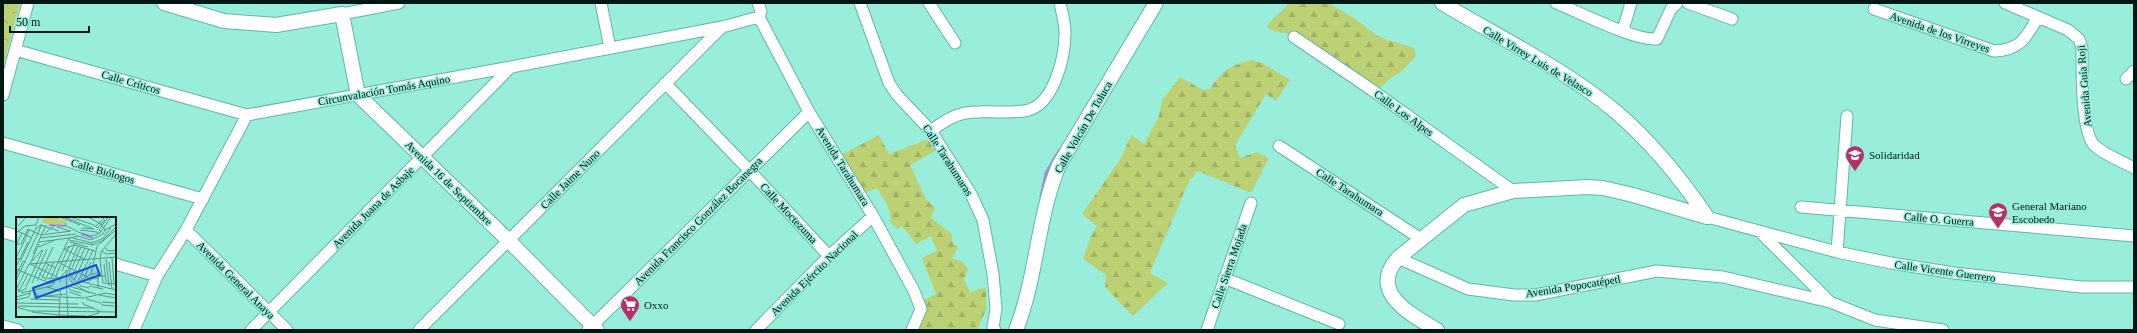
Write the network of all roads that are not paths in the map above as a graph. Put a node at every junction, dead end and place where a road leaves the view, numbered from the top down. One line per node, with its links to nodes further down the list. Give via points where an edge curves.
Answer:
1 (28, 3): 26 (street)
2 (164, 3): 17 (street, via 224,21 276,26)
3 (399, 3): 17 (street)
4 (601, 3): 25 (street)
5 (758, 3): 18 (street, Avenida Tarahumara, via 761,11)
6 (860, 3): 36 (street, Calle Tarahumaras, via 889,82)
7 (930, 3): 24 (street)
8 (1060, 3): 36 (street, via 1065,33 1056,80 1044,101 1025,111 968,111 955,114)
9 (1156, 3): 76 (street, Calle Volcán De Toluca, via 1058,165 1023,313)
10 (1442, 3): 48 (street, Calle Virrey Luis de Velasco, via 1594,95 1615,112 1668,166 1692,194)
11 (1556, 3): 22 (street)
12 (1631, 3): 22 (street)
13 (1676, 3): 22 (street, via 1657,39 1645,38)
14 (1688, 3): 20 (street)
15 (2005, 3): 19 (street, Avenida Guía Roji)
16 (1874, 9): 19 (street, Avenida de los Virreyes, via 1994,51 2007,51 2020,44)
17 (342, 14): 32 (street)
18 (759, 17): 21 (street, Circunvalación Tomás Aquino); 33 (street, Avenida Tarahumara)
19 (2038, 17): 40 (street, Avenida Guía Roji, via 2068,30 2079,39 2082,48 2085,121 2089,137 2099,149)
20 (1732, 19)
21 (722, 27): 25 (street, Circunvalación Tomás Aquino); 30 (street, Calle Jaime Nuno)
22 (1623, 30)
23 (1294, 37): 42 (street, Calle Los Alpes)
24 (955, 43)
25 (610, 48): 27 (street, Circunvalación Tomás Aquino)
26 (15, 50): 31 (street); 34 (street, Calle Críticos)
27 (511, 67): 32 (street, Circunvalación Tomás Aquino); 39 (street, Avenida Juana de Asbaje)
28 (2134, 71): 29 (street)
29 (2126, 79)
30 (665, 83): 41 (street, Calle Moctezuma); 55 (street, Calle Jaime Nuno)
31 (3, 95)
32 (358, 95): 34 (street, Circunvalación Tomás Aquino); 39 (street, Avenida 16 de Septiembre)
33 (809, 112): 41 (street, Avenida Francisco González Bocanegra); 47 (street, Avenida Tarahumara)
34 (247, 115): 43 (street)
35 (1847, 116): 46 (street)
36 (931, 131): 75 (street, Calle Tarahumaras, via 971,194 983,220 993,274)
37 (3, 143): 43 (street, Calle Biólogos)
38 (1279, 146): 54 (street, Calle Tarahumara)
39 (423, 157): 55 (street, Avenida 16 de Septiembre); 64 (street, Avenida Juana de Asbaje)
40 (2134, 168)
41 (750, 170): 57 (street, Calle Moctezuma); 67 (street, Avenida Francisco González Bocanegra)
42 (1513, 191): 48 (street, via 1603,188); 54 (street, via 1464,205)
43 (203, 199): 49 (street)
44 (1251, 203): 61 (street, Calle Sierra Mojada)
45 (1801, 207): 46 (street, Calle O. Guerra)
46 (1839, 211): 53 (street, Calle O. Guerra); 56 (street)
47 (873, 216): 57 (street, Avenida Ejército Nacional); 74 (street, Avenida Tarahumara, via 920,305 920,313)
48 (1707, 217): 51 (street)
49 (186, 230): 60 (street); 64 (street, Avenida General Anaya)
50 (3, 232): 52 (street)
51 (1760, 232): 56 (street, Calle Vicente Guerrero); 63 (street)
52 (16, 236)
53 (2134, 236)
54 (1421, 239): 58 (street)
55 (509, 241): 67 (street, Avenida 16 de Septiembre); 72 (street, Calle Jaime Nuno)
56 (1837, 252): 62 (street, Calle Vicente Guerrero, via 1954,273 2081,288)
57 (829, 256): 73 (street, Avenida Ejército Nacional)
58 (1398, 258): 63 (street, Avenida Popocatépetl, via 1468,289 1494,293 1535,295 1657,270 1723,277); 78 (street, via 1392,264 1386,282 1388,290 1408,313)
59 (116, 264): 60 (street)
60 (157, 276): 69 (street)
61 (1224, 278): 65 (street); 77 (street, Calle Sierra Mojada)
62 (2134, 287)
63 (1830, 302): 79 (street, Avenida Popocatépetl, via 1874,320)
64 (269, 312): 70 (street, Avenida Juana de Asbaje); 71 (street, Avenida General Anaya)
65 (1339, 324)
66 (3, 326): 68 (street)
67 (592, 329)
68 (18, 330)
69 (134, 330)
70 (251, 330)
71 (287, 330)
72 (418, 330)
73 (756, 330)
74 (912, 330)
75 (995, 330)
76 (1016, 330)
77 (1207, 330)
78 (1437, 330)
79 (1943, 330)

